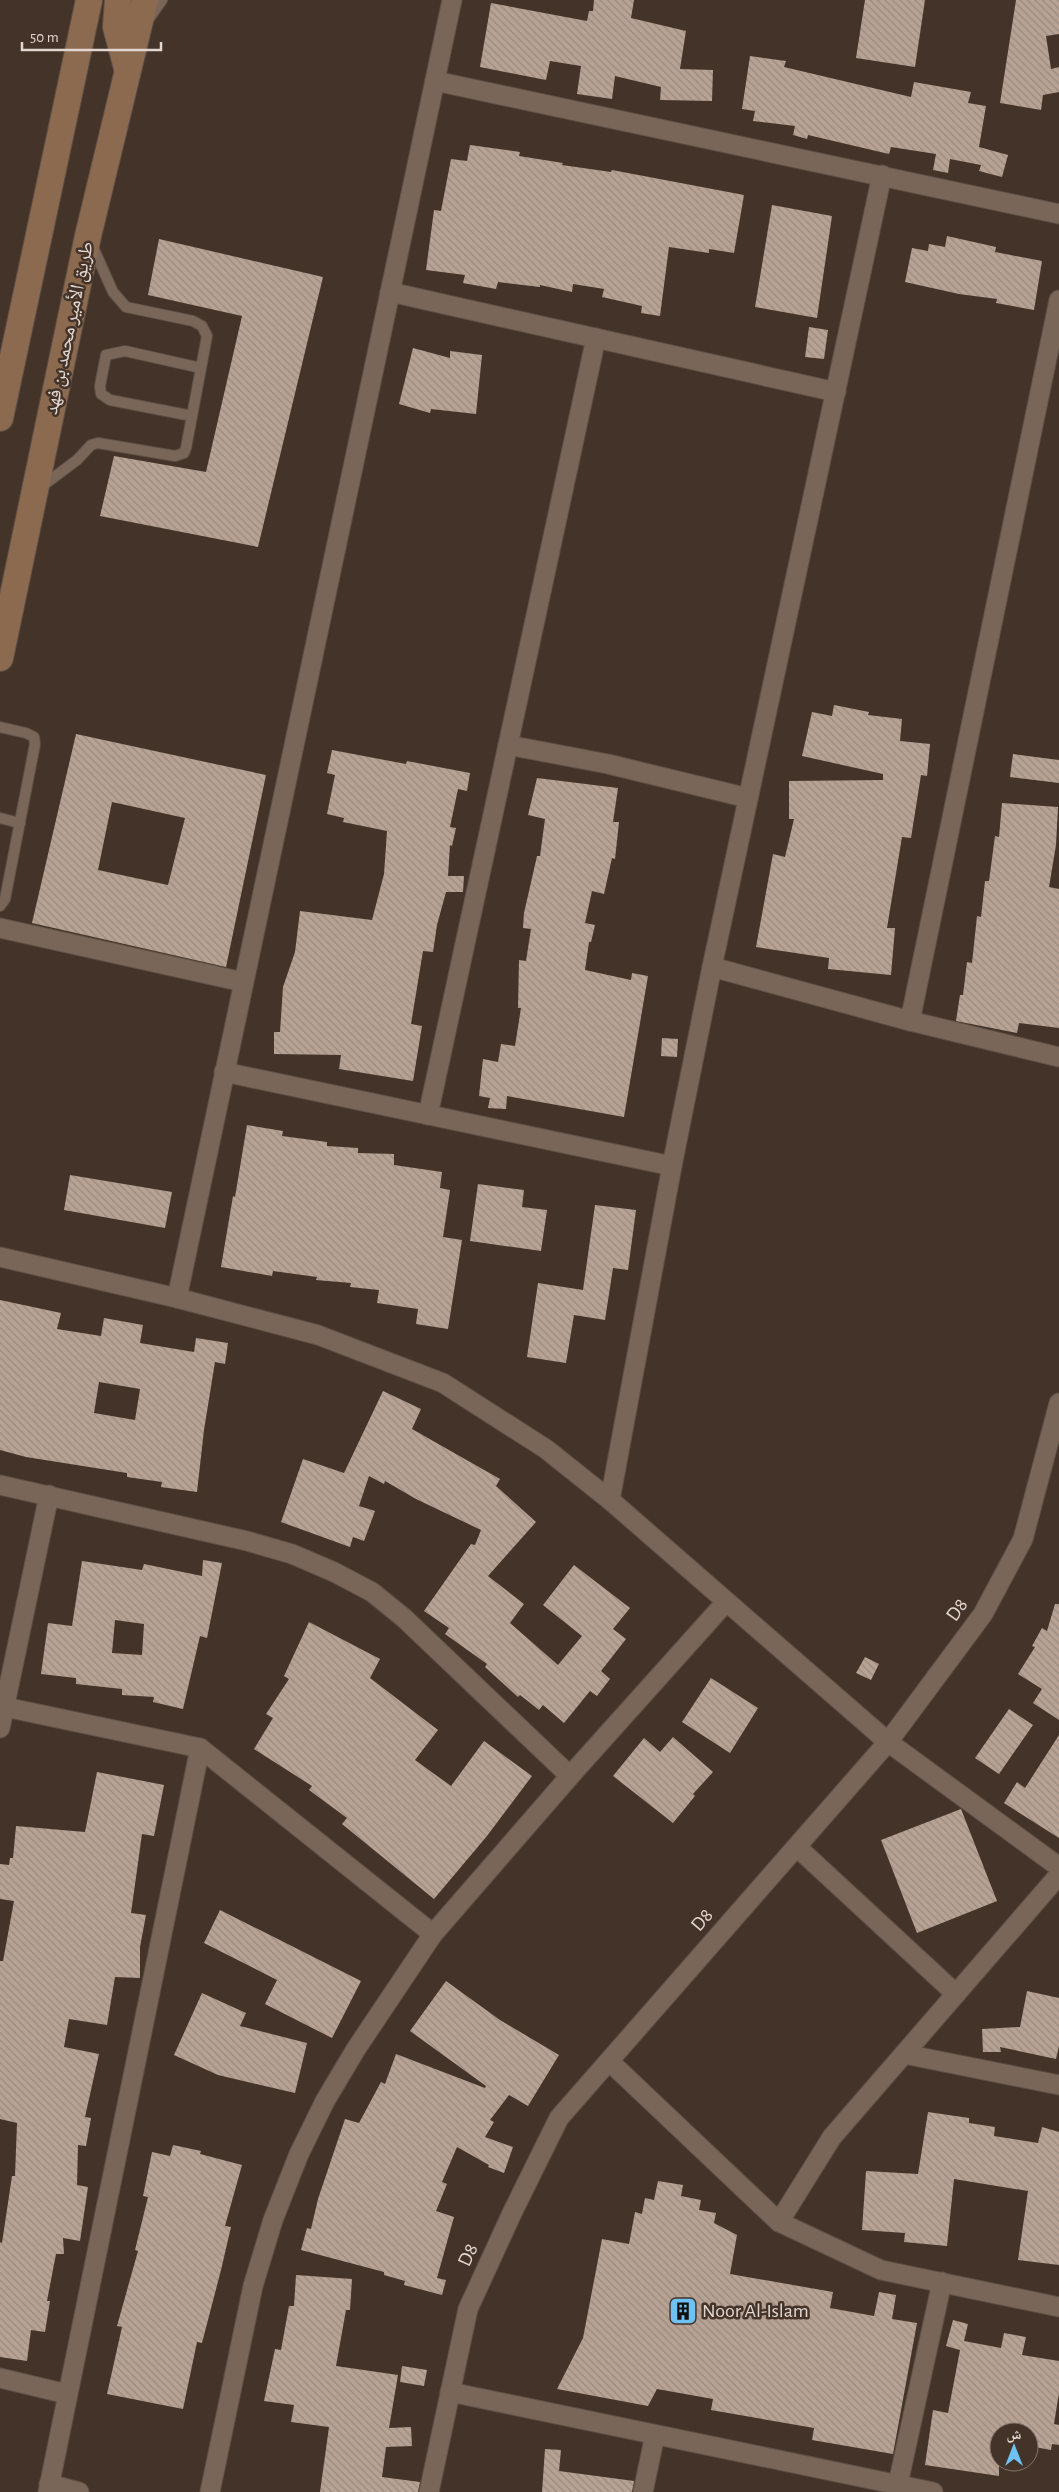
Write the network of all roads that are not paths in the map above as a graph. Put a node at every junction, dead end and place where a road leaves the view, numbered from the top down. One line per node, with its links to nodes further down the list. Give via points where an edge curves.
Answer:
1 (118, 0): 5 (street, via 116,27)
2 (452, 0): 6 (street)
3 (149, 1): 5 (street, طريق الأمير محمد بن فهد)
4 (85, 8): 16 (street)
5 (128, 71): 9 (street, طريق الأمير محمد بن فهد)
6 (435, 82): 7 (street); 10 (street)
7 (882, 175): 8 (street); 14 (street)
8 (1059, 214)
9 (88, 236): 13 (lane, via 113,292 126,307 202,326 207,336); 17 (street, طريق الأمير محمد بن فهد)
10 (390, 292): 12 (street); 27 (street)
11 (1059, 300): 28 (street)
12 (596, 338): 14 (street); 20 (street)
13 (201, 368): 15 (lane); 15 (lane, via 125,351 115,352 106,355 100,386 101,394 110,400)
14 (836, 392): 21 (street)
15 (192, 416): 17 (lane, via 184,453 175,456 98,443 90,445 77,460)
16 (0, 418)
17 (35, 492): 18 (street, طريق الأمير محمد بن فهد)
18 (0, 658)
19 (0, 727): 23 (lane, via 26,733 34,737 36,744)
20 (508, 745): 21 (street, via 608,764); 31 (street)
21 (748, 798): 26 (street)
22 (0, 818): 23 (lane)
23 (20, 823): 24 (lane, via 5,899)
24 (0, 906)
25 (0, 928): 27 (street)
26 (712, 967): 28 (street); 32 (street)
27 (244, 982): 30 (street)
28 (910, 1021): 29 (street)
29 (1059, 1057)
30 (224, 1072): 31 (street); 34 (street)
31 (428, 1115): 32 (street)
32 (672, 1166): 38 (street)
33 (0, 1257): 34 (street)
34 (176, 1298): 38 (street, via 318,1335 443,1383 546,1449)
35 (1059, 1403): 42 (street, D8, via 1023,1539 983,1614)
36 (0, 1485): 37 (street)
37 (49, 1495): 40 (street); 44 (street, via 256,1543 292,1554 372,1592 404,1618)
38 (610, 1500): 39 (street)
39 (726, 1602): 42 (street); 44 (street)
40 (5, 1707): 41 (street); 43 (street)
41 (0, 1728)
42 (888, 1742): 45 (street, D8); 46 (street)
43 (200, 1748): 48 (street); 58 (street)
44 (570, 1776): 48 (street)
45 (797, 1846): 49 (street); 51 (street, D8)
46 (1059, 1867)
47 (1059, 1875): 49 (street)
48 (433, 1934): 64 (street, via 325,2101 289,2179 253,2286)
49 (956, 1994): 50 (street)
50 (904, 2054): 52 (street); 53 (street, via 832,2137)
51 (609, 2060): 53 (street); 57 (street, D8, via 559,2118 513,2210 468,2309)
52 (1059, 2085)
53 (778, 2222): 54 (street, via 881,2270)
54 (942, 2282): 55 (street); 60 (street)
55 (1059, 2307)
56 (0, 2378): 58 (street)
57 (450, 2392): 59 (street); 65 (street, D8)
58 (67, 2394): 62 (street)
59 (654, 2435): 61 (street); 66 (street)
60 (898, 2484): 61 (street); 67 (street)
61 (874, 2486)
62 (48, 2488): 63 (street)
63 (79, 2492)
64 (210, 2492)
65 (429, 2492)
66 (643, 2492)
67 (934, 2492)

